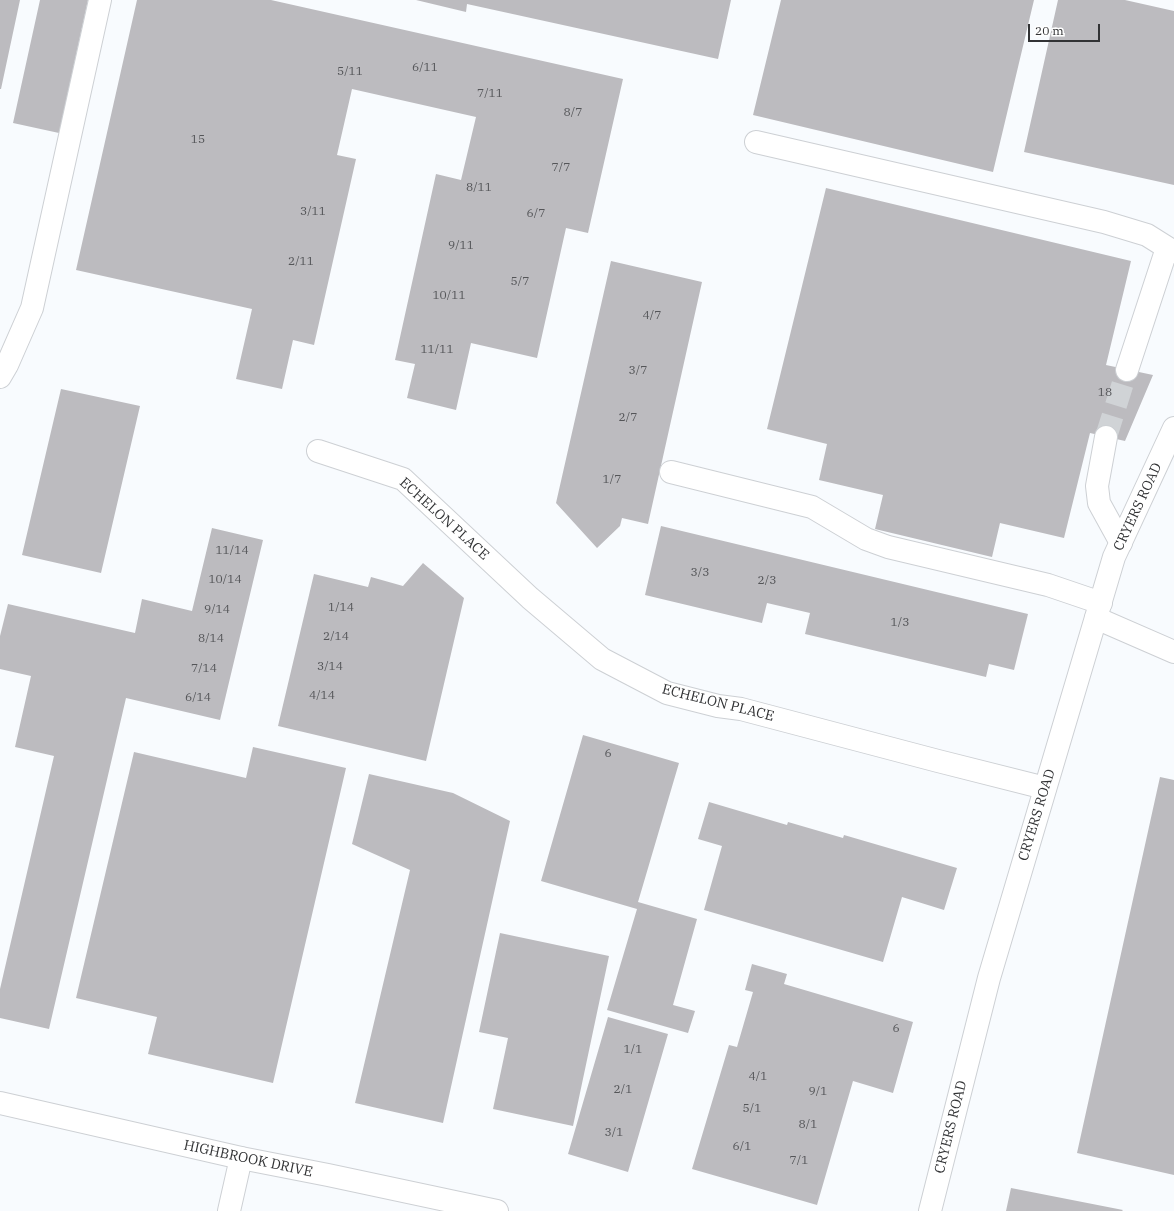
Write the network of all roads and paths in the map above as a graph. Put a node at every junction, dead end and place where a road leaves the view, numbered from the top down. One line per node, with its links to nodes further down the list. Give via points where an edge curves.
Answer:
1 (100, 0): 5 (main road, via 32,308)
2 (756, 142): 3 (main road, via 1104,222 1147,235)
3 (1170, 250): 4 (main road)
4 (1127, 370)
5 (0, 377)
6 (1174, 428): 10 (main road, CRYERS ROAD)
7 (1106, 437): 10 (main road, via 1097,486 1099,503)
8 (318, 451): 13 (main road, ECHELON PLACE, via 403,479 530,598 602,659 667,693 741,709)
9 (671, 472): 11 (main road, via 812,507 866,539 888,547 1048,585)
10 (1121, 543): 11 (main road, CRYERS ROAD)
11 (1099, 610): 12 (main road); 13 (main road, CRYERS ROAD)
12 (1174, 652)
13 (1045, 788): 18 (main road, CRYERS ROAD, via 989,978)
14 (0, 1103): 15 (main road, HIGHBROOK DRIVE)
15 (241, 1158): 16 (main road); 17 (main road, HIGHBROOK DRIVE)
16 (229, 1211)
17 (497, 1211)
18 (930, 1211)

